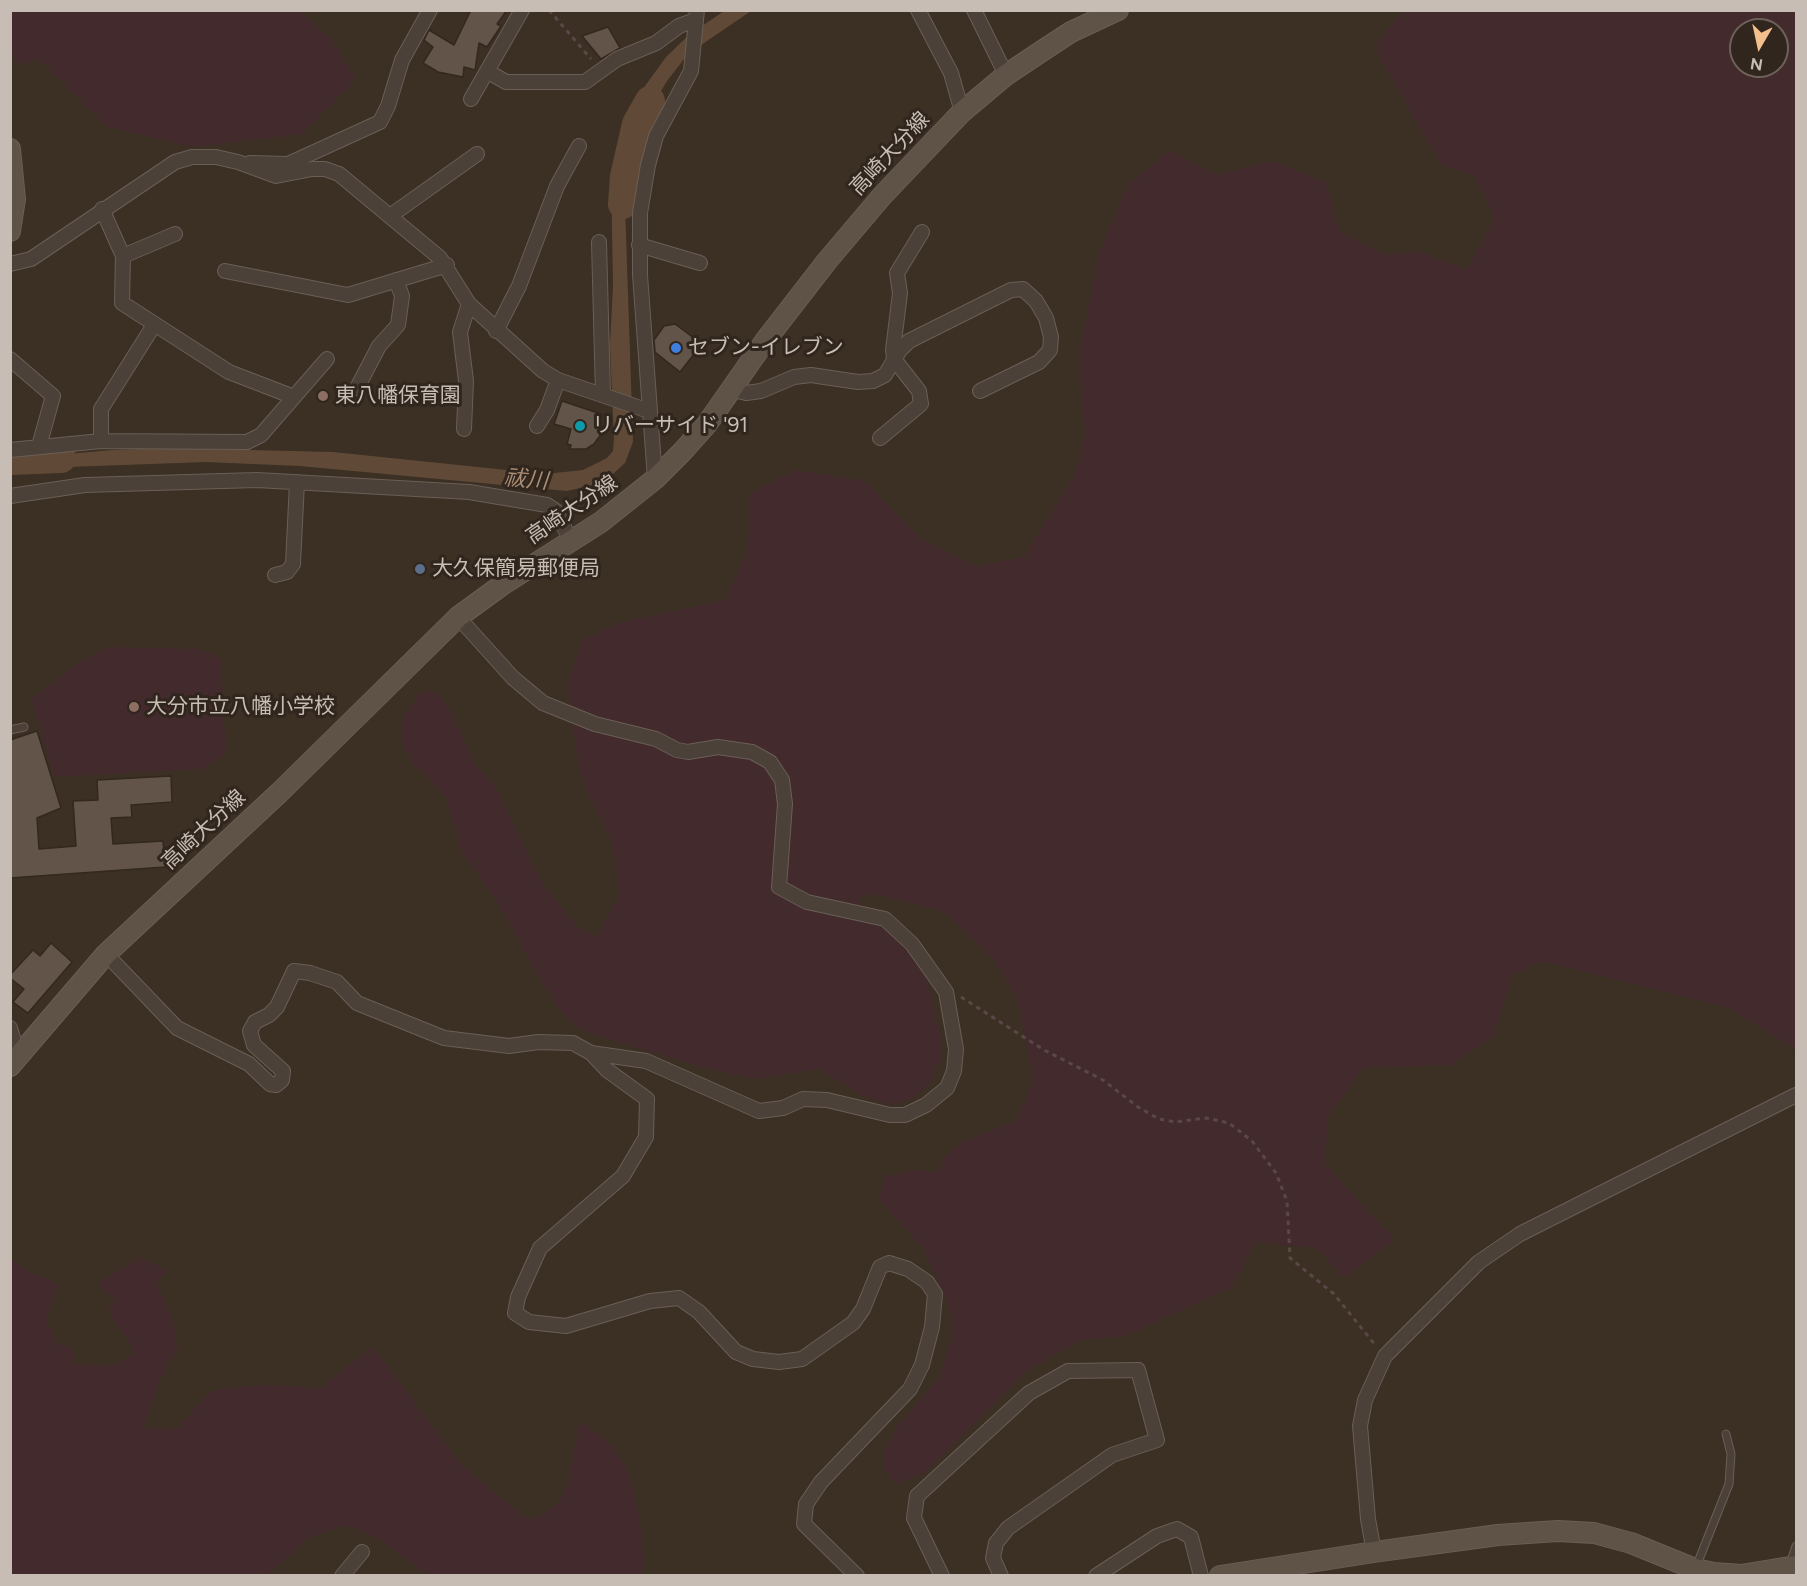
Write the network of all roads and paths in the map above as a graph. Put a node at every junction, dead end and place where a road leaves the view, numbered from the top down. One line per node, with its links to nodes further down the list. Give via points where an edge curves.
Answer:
1 (430, 10): 16 (street, via 402,60 380,122 288,164)
2 (522, 10): 9 (street)
3 (549, 10): 8 (path)
4 (918, 10): 12 (street, via 951,73)
5 (974, 10): 10 (street)
6 (1118, 10): 10 (main road, 高崎大分線, via 1071,32)
7 (696, 19): 8 (street); 23 (street, via 690,77 668,111 652,147 641,199)
8 (601, 70): 9 (street, via 592,79 579,83 506,82)
9 (487, 71): 11 (street)
10 (1006, 75): 12 (main road, 高崎大分線)
11 (471, 99)
12 (962, 112): 38 (main road, 高崎大分線, via 827,261)
13 (579, 146): 32 (street, via 556,186 519,286)
14 (10, 149): 19 (main road, via 15,178)
15 (477, 154): 18 (street)
16 (238, 162): 17 (street, via 205,157 175,162); 18 (street, via 276,176 312,168 332,171)
17 (102, 209): 24 (street); 26 (street, via 31,259)
18 (390, 216): 27 (street)
19 (10, 231)
20 (921, 232): 35 (street, via 897,273 900,293)
21 (175, 234): 24 (street)
22 (600, 242): 41 (street)
23 (639, 244): 25 (street); 42 (street)
24 (123, 256): 31 (street, via 122,303)
25 (700, 263)
26 (10, 264)
27 (447, 265): 29 (street); 30 (street)
28 (225, 271): 29 (street, via 348,295)
29 (396, 280): 37 (street, via 402,296 398,325 379,346)
30 (469, 304): 32 (street); 44 (street, via 460,332 466,381)
31 (154, 325): 40 (street, via 230,372); 46 (street, via 101,409)
32 (496, 331): 36 (street)
33 (10, 359): 47 (street, via 53,396)
34 (327, 359): 40 (street)
35 (894, 359): 38 (street, via 885,375 866,383 811,375 794,377 761,391); 39 (street, via 909,341 1011,290 1023,289 1046,318 1052,337 1050,350 1039,362); 45 (street, via 919,391 921,404)
36 (558, 380): 41 (street); 43 (street)
37 (357, 388)
38 (731, 389): 49 (main road, 高崎大分線, via 707,424)
39 (980, 391)
40 (294, 397): 46 (street, via 261,435 247,442)
41 (608, 397): 42 (street)
42 (644, 409): 49 (street)
43 (537, 426)
44 (464, 429)
45 (880, 438)
46 (100, 441): 47 (street)
47 (39, 446): 48 (street)
48 (10, 450)
49 (655, 479): 52 (main road, 高崎大分線)
50 (297, 482): 51 (street, via 85,485); 52 (street, via 469,492 538,502 556,511); 53 (street, via 292,564 287,572)
51 (10, 496)
52 (571, 542): 54 (main road, 高崎大分線)
53 (275, 575)
54 (458, 617): 57 (main road, 高崎大分線, via 241,830); 58 (street, via 513,678 543,703 595,724 656,739 677,750 718,747 752,752 770,762 782,780 785,804 779,887 807,902 885,919 912,944)
55 (24, 727): 56 (lane)
56 (10, 730)
57 (106, 954): 60 (street, via 177,1028 249,1064 270,1084 282,1080 283,1071 254,1045 250,1027 277,1007 294,971 337,982 357,1003 444,1038 509,1046 573,1043); 61 (main road, 高崎大分線)
58 (946, 992): 60 (street, via 956,1049 954,1071 947,1088 926,1106 904,1115 803,1099 783,1108 759,1111 646,1061); 63 (path, via 966,998 1044,1050 1103,1080 1159,1119 1175,1122 1206,1118 1229,1123 1252,1141 1276,1173 1287,1201 1290,1258 1334,1294)
59 (10, 1028): 61 (street)
60 (591, 1053): 71 (street, via 647,1100 646,1137 623,1176 540,1248 515,1313 529,1322 566,1326 650,1301 679,1298 699,1312 736,1352 779,1362 802,1359 853,1323 880,1267 889,1263 908,1269 927,1282 935,1294 932,1327 922,1365 910,1389 821,1482 806,1504 804,1524)
61 (14, 1061)
62 (1797, 1095): 63 (street, via 1520,1234 1479,1262)
63 (1385, 1356): 67 (street, via 1365,1400 1360,1426)
64 (1726, 1434): 69 (lane, via 1731,1454 1729,1484)
65 (1797, 1546): 68 (lane)
66 (362, 1552): 70 (street)
67 (1374, 1552): 69 (main road, via 1558,1531 1594,1533 1631,1543); 76 (main road)
68 (1793, 1566): 69 (main road, via 1741,1575)
69 (1695, 1569)
70 (342, 1575)
71 (857, 1575)
72 (942, 1575): 73 (street, via 914,1518 917,1496 1029,1393 1068,1371 1138,1370 1157,1440 1112,1455 1008,1528 996,1544 993,1557)
73 (1001, 1575)
74 (1096, 1575): 75 (street, via 1156,1536 1177,1529 1191,1537)
75 (1201, 1575)
76 (1220, 1575)

